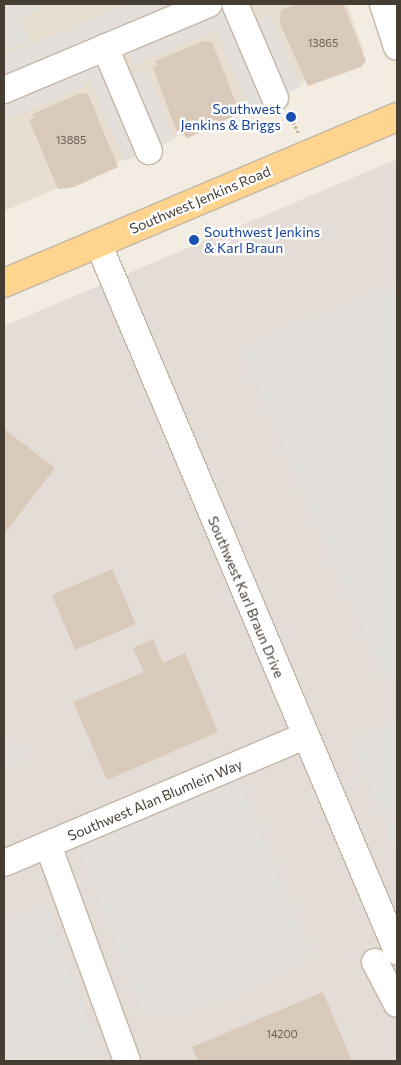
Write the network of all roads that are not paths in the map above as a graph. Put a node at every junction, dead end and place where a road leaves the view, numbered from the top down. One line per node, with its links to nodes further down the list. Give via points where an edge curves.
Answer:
1 (210, 4): 5 (street)
2 (234, 4): 7 (street)
3 (383, 4): 4 (street)
4 (397, 45)
5 (106, 47): 6 (street); 9 (street)
6 (4, 90)
7 (275, 98)
8 (397, 116): 10 (main road, Southwest Jenkins Road)
9 (149, 151)
10 (98, 243): 11 (main road, Southwest Jenkins Road); 12 (street, Southwest Karl Braun Drive)
11 (4, 283)
12 (305, 736): 13 (street, Southwest Alan Blumlein Way); 15 (street, Southwest Karl Braun Drive)
13 (48, 845): 14 (street, Southwest Alan Blumlein Way); 17 (street)
14 (4, 863)
15 (386, 956): 16 (street, Southwest Karl Braun Drive)
16 (397, 1004)
17 (127, 1061)

